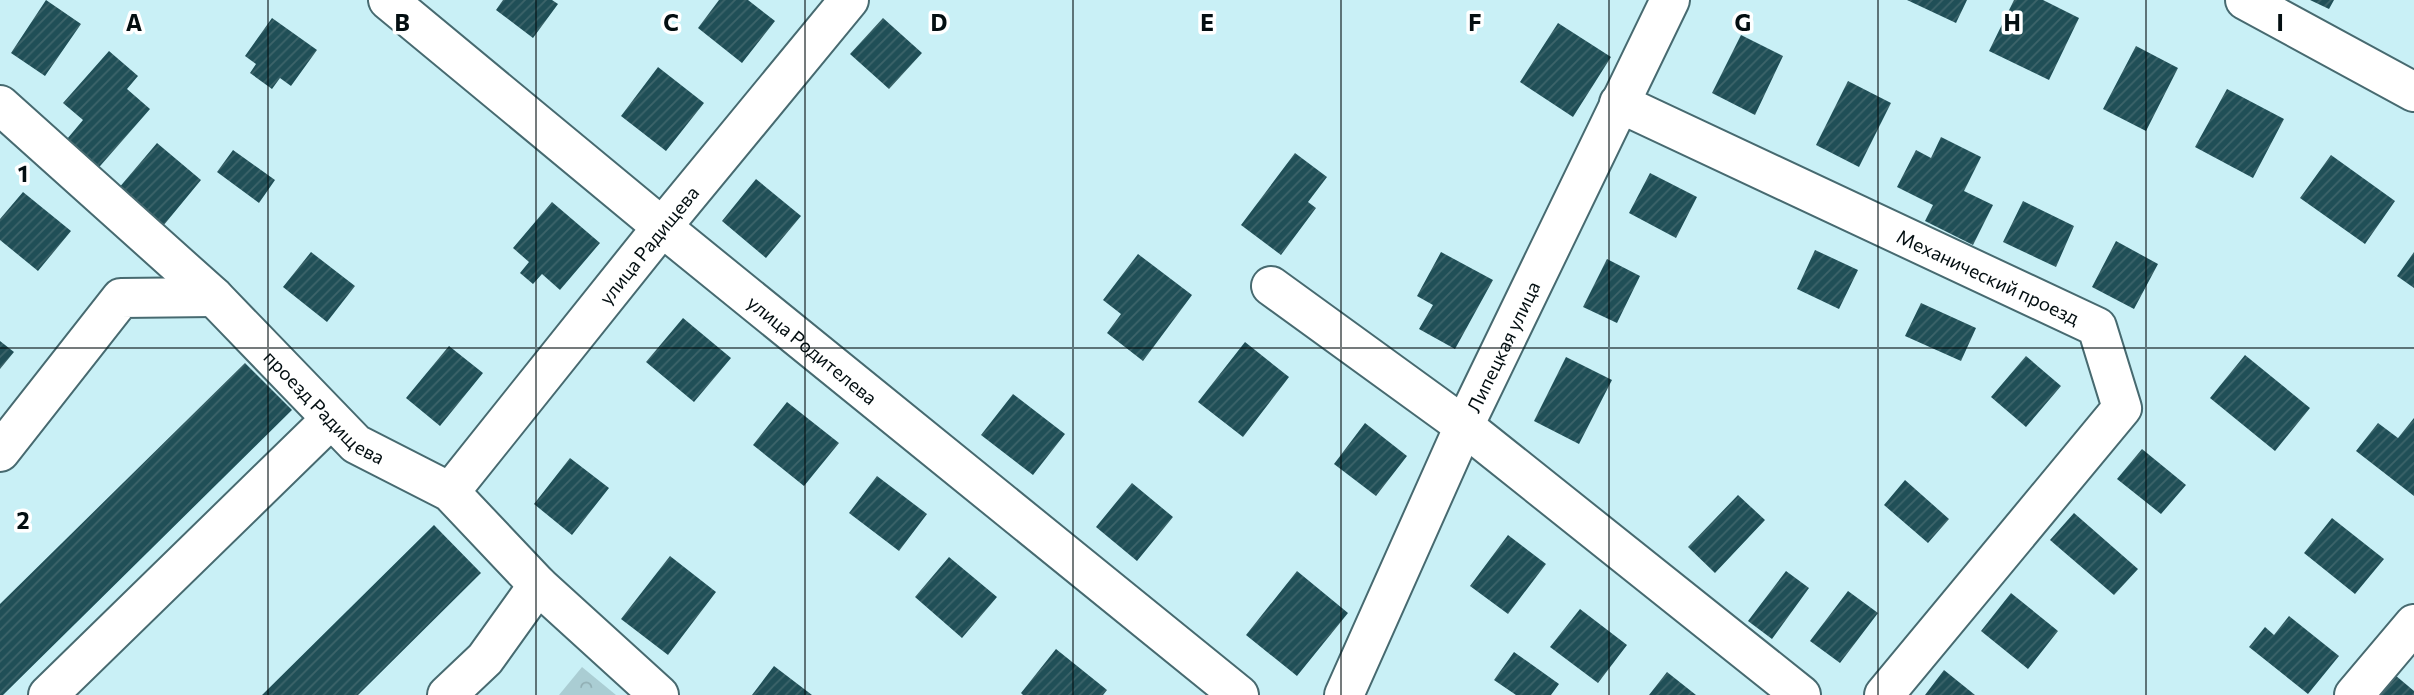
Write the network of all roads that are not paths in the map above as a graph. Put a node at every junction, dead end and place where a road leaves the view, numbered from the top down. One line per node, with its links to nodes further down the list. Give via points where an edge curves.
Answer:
1 (388, 0): 8 (street, улица Родителева)
2 (849, 0): 8 (street, улица Радищева)
3 (1670, 0): 6 (street, Липецкая улица)
4 (2245, 0): 5 (street)
5 (2414, 92)
6 (1619, 103): 12 (street, Липецкая улица); 23 (street, Механический проезд, via 2096,327 2122,408)
7 (0, 105): 10 (street, проезд Радищева)
8 (662, 227): 14 (street, улица Радищева); 20 (street, улица Родителева)
9 (1271, 286): 12 (street)
10 (214, 297): 11 (street, проезд Радищева); 13 (street, via 121,298)
11 (331, 419): 14 (street, проезд Радищева, via 356,443); 17 (street)
12 (1464, 426): 21 (street, Липецкая улица); 22 (street)
13 (0, 452)
14 (450, 492): 15 (street, проезд Радищева)
15 (538, 584): 18 (street, via 485,659); 19 (street, проезд Радищева)
16 (2414, 624): 24 (street)
17 (48, 695)
18 (447, 695)
19 (659, 695)
20 (1239, 695)
21 (1343, 695)
22 (1801, 695)
23 (1884, 695)
24 (2354, 695)

